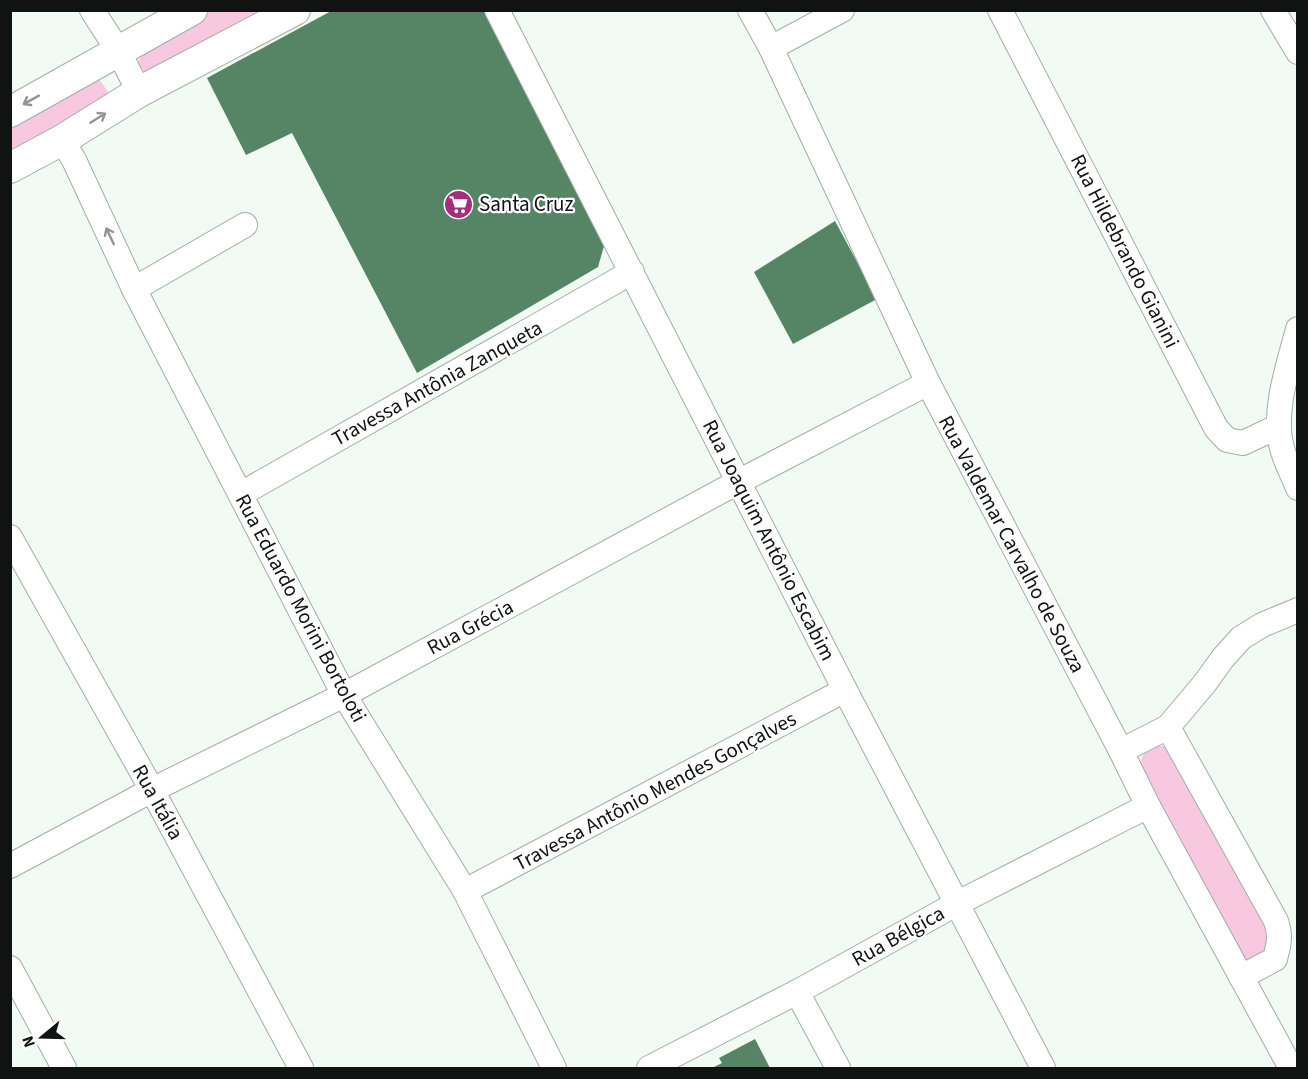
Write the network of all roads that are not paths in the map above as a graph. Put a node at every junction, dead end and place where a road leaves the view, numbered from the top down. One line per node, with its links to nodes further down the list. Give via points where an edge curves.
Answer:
1 (92, 10): 10 (street)
2 (192, 10): 10 (main road)
3 (295, 10): 12 (main road)
4 (497, 10): 17 (street, Rua Joaquim Antônio Escabim)
5 (750, 10): 9 (street, Rua Valdemar Carvalho de Souza)
6 (842, 10): 9 (street)
7 (1000, 10): 21 (street, Rua Hildebrando Gianini, via 1216,429 1227,440 1243,443)
8 (1273, 10): 11 (street)
9 (771, 48): 20 (street, Rua Valdemar Carvalho de Souza)
10 (118, 52): 12 (street); 13 (main road, one-way to 13)
11 (1298, 52)
12 (139, 92): 14 (main road, one-way to 12)
13 (10, 112)
14 (62, 140): 15 (main road); 18 (street, Rua Eduardo Morini Bortoloti, one-way to 14)
15 (10, 168)
16 (245, 225): 18 (street)
17 (633, 272): 22 (street, Rua Joaquim Antônio Escabim); 24 (street, Travessa Antônia Zanqueta)
18 (134, 289): 24 (street, Rua Eduardo Morini Bortoloti)
19 (1298, 330): 21 (street, via 1279,407)
20 (928, 383): 22 (street, Rua Grécia); 30 (street, Rua Valdemar Carvalho de Souza)
21 (1279, 426): 23 (street, via 1281,444)
22 (738, 482): 27 (street, Rua Joaquim Antônio Escabim); 28 (street, Rua Grécia)
23 (1298, 488)
24 (241, 494): 28 (street, Rua Eduardo Morini Bortoloti)
25 (10, 537): 31 (street, Rua Itália)
26 (1298, 610): 29 (street, via 1241,638)
27 (845, 690): 34 (street, Travessa Antônio Mendes Gonçalves); 35 (street, Rua Joaquim Antônio Escabim)
28 (344, 695): 31 (street, Rua Grécia); 34 (street, Rua Eduardo Morini Bortoloti)
29 (1168, 727): 30 (street); 37 (street, via 1279,932 1275,959)
30 (1121, 751): 32 (street, Rua Valdemar Carvalho de Souza)
31 (152, 790): 33 (street, Rua Grécia); 40 (street, Rua Itália)
32 (1148, 806): 35 (street, Rua Bélgica); 37 (street, Rua Valdemar Carvalho de Souza)
33 (10, 866)
34 (465, 891): 41 (street, Rua Eduardo Morini Bortoloti)
35 (956, 904): 38 (street, Rua Bélgica); 44 (street, Rua Joaquim Antônio Escabim)
36 (10, 968): 39 (street)
37 (1241, 977): 45 (street, Rua Valdemar Carvalho de Souza)
38 (797, 992): 42 (street, Rua Bélgica); 43 (street)
39 (64, 1068)
40 (301, 1068)
41 (554, 1068)
42 (649, 1068)
43 (838, 1068)
44 (1043, 1068)
45 (1292, 1068)

